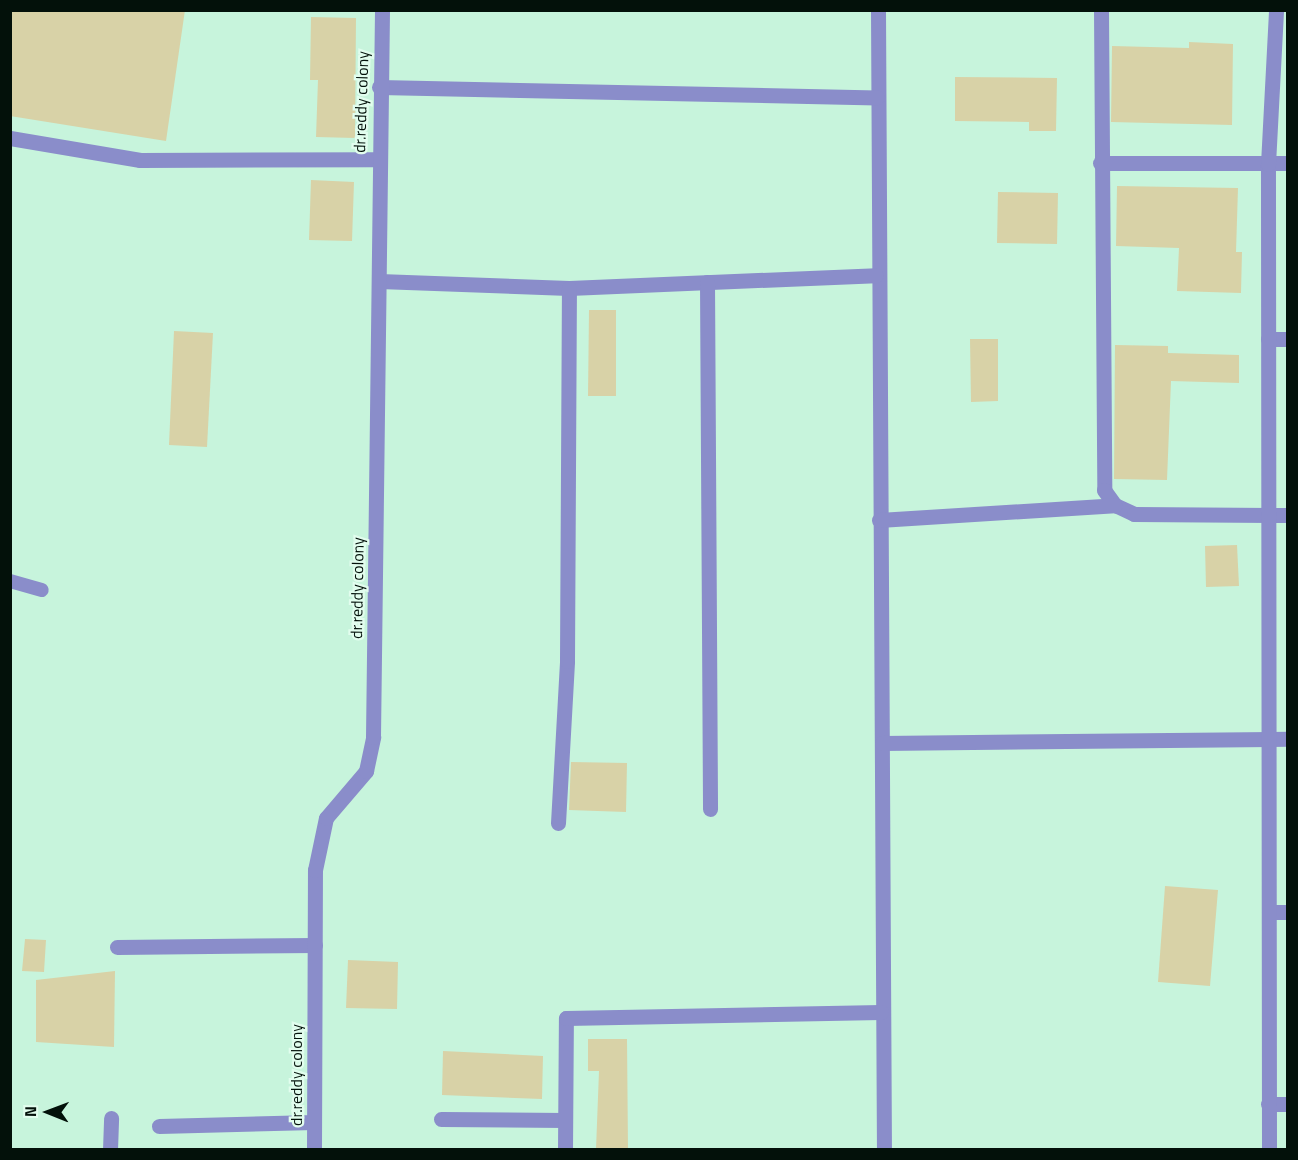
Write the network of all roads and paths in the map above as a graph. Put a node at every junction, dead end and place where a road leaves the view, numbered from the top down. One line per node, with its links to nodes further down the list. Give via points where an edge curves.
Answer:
1 (382, 10): 5 (street, dr.reddy colony)
2 (878, 10): 6 (street)
3 (1101, 10): 9 (street)
4 (1276, 10): 11 (street)
5 (380, 87): 6 (street); 8 (street, dr.reddy colony)
6 (877, 97): 12 (street)
7 (10, 138): 8 (street, via 140,160)
8 (377, 159): 13 (street, dr.reddy colony)
9 (1100, 163): 11 (street); 18 (street, via 1104,490)
10 (1287, 163): 11 (street)
11 (1268, 164): 16 (street)
12 (876, 275): 14 (street); 21 (street)
13 (379, 281): 15 (street); 31 (street, dr.reddy colony, via 373,737 366,771 326,818 315,870)
14 (707, 282): 15 (street); 27 (street)
15 (569, 288): 28 (street, via 567,662)
16 (1268, 339): 17 (street); 19 (street)
17 (1287, 339)
18 (1115, 505): 19 (street, via 1134,514); 21 (street)
19 (1269, 515): 20 (street); 24 (street)
20 (1287, 515)
21 (879, 520): 26 (street)
22 (10, 581): 23 (lane)
23 (42, 590)
24 (1268, 739): 25 (street); 26 (street); 29 (street)
25 (1287, 739)
26 (882, 743): 33 (street)
27 (710, 809)
28 (558, 823)
29 (1269, 912): 30 (street); 34 (street)
30 (1287, 912)
31 (315, 945): 32 (street); 39 (street, dr.reddy colony)
32 (117, 947)
33 (881, 1012): 38 (street, via 566,1018); 44 (street)
34 (1268, 1104): 35 (street); 45 (street)
35 (1287, 1104)
36 (111, 1118): 41 (street)
37 (441, 1119): 38 (street)
38 (565, 1120): 43 (street)
39 (314, 1122): 40 (street); 42 (street, dr.reddy colony)
40 (159, 1126)
41 (110, 1149)
42 (314, 1149)
43 (566, 1149)
44 (884, 1149)
45 (1269, 1149)

